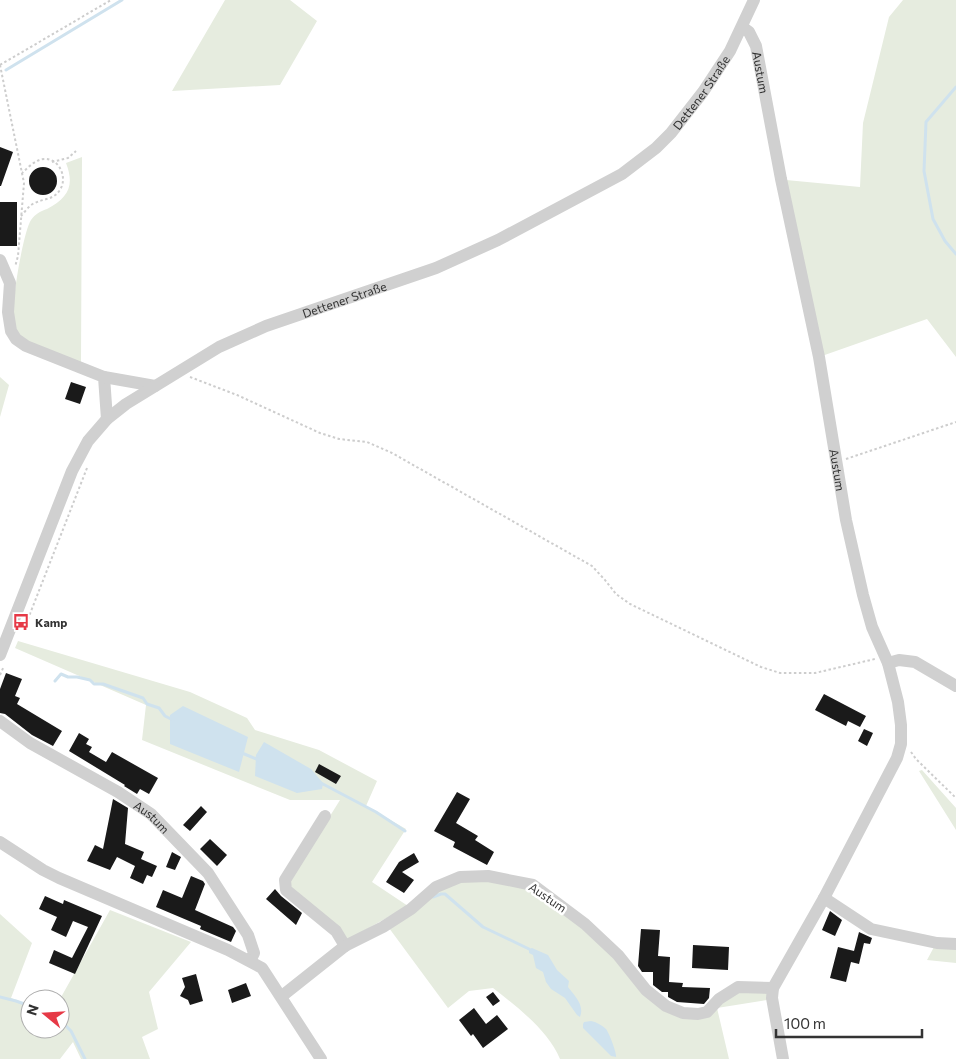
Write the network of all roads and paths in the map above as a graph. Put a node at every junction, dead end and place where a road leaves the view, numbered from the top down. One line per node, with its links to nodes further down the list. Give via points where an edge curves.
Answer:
1 (111, 0): 4 (path)
2 (754, 0): 3 (street, Dettener Straße)
3 (742, 27): 13 (street, Dettener Straße, via 719,70 688,113 656,148 622,174 506,236 436,268 266,326); 16 (street, Austum, via 749,32 756,46 819,357)
4 (0, 65): 7 (path)
5 (76, 152): 6 (path)
6 (52, 162): 7 (path, via 44,159 32,163); 8 (path, via 62,172 62,186 52,198 35,202)
7 (22, 173): 8 (path)
8 (21, 217): 10 (path, via 18,256)
9 (0, 260): 10 (street)
10 (10, 283): 11 (street, via 9,321 16,339 26,346)
11 (104, 376): 13 (street); 14 (street)
12 (190, 376): 21 (path, via 320,433 367,442 392,453 592,566 616,594 630,604 761,667 780,673 816,673)
13 (155, 386): 14 (street, Dettener Straße)
14 (107, 419): 19 (street, Dettener Straße, via 88,441 72,471)
15 (956, 422): 16 (path)
16 (836, 463): 21 (street, Austum, via 863,595)
17 (88, 465): 18 (path)
18 (22, 629)
19 (4, 634): 20 (street, Dettener Straße)
20 (4, 657): 22 (path)
21 (886, 660): 23 (street, via 915,662); 25 (street, Austum, via 898,702)
22 (0, 675)
23 (956, 686)
24 (0, 721): 32 (street, Austum, via 30,743 152,814 208,873 248,935 254,953)
25 (901, 744): 26 (path, via 906,745); 29 (street, Austum, via 891,771)
26 (956, 798)
27 (325, 816): 31 (street, via 285,880 286,890 336,931)
28 (0, 842): 32 (street, via 59,878)
29 (824, 898): 30 (street, via 871,929); 33 (street, Austum)
30 (956, 944)
31 (345, 946): 33 (street, Austum, via 411,909 436,887 460,877 488,876 533,884 585,924 618,955 646,990 666,1006 698,1014 707,1012 719,999 738,987); 34 (street, Austum)
32 (250, 961): 34 (street, via 262,968)
33 (773, 988): 36 (street)
34 (282, 996): 35 (street)
35 (321, 1059)
36 (783, 1059)

